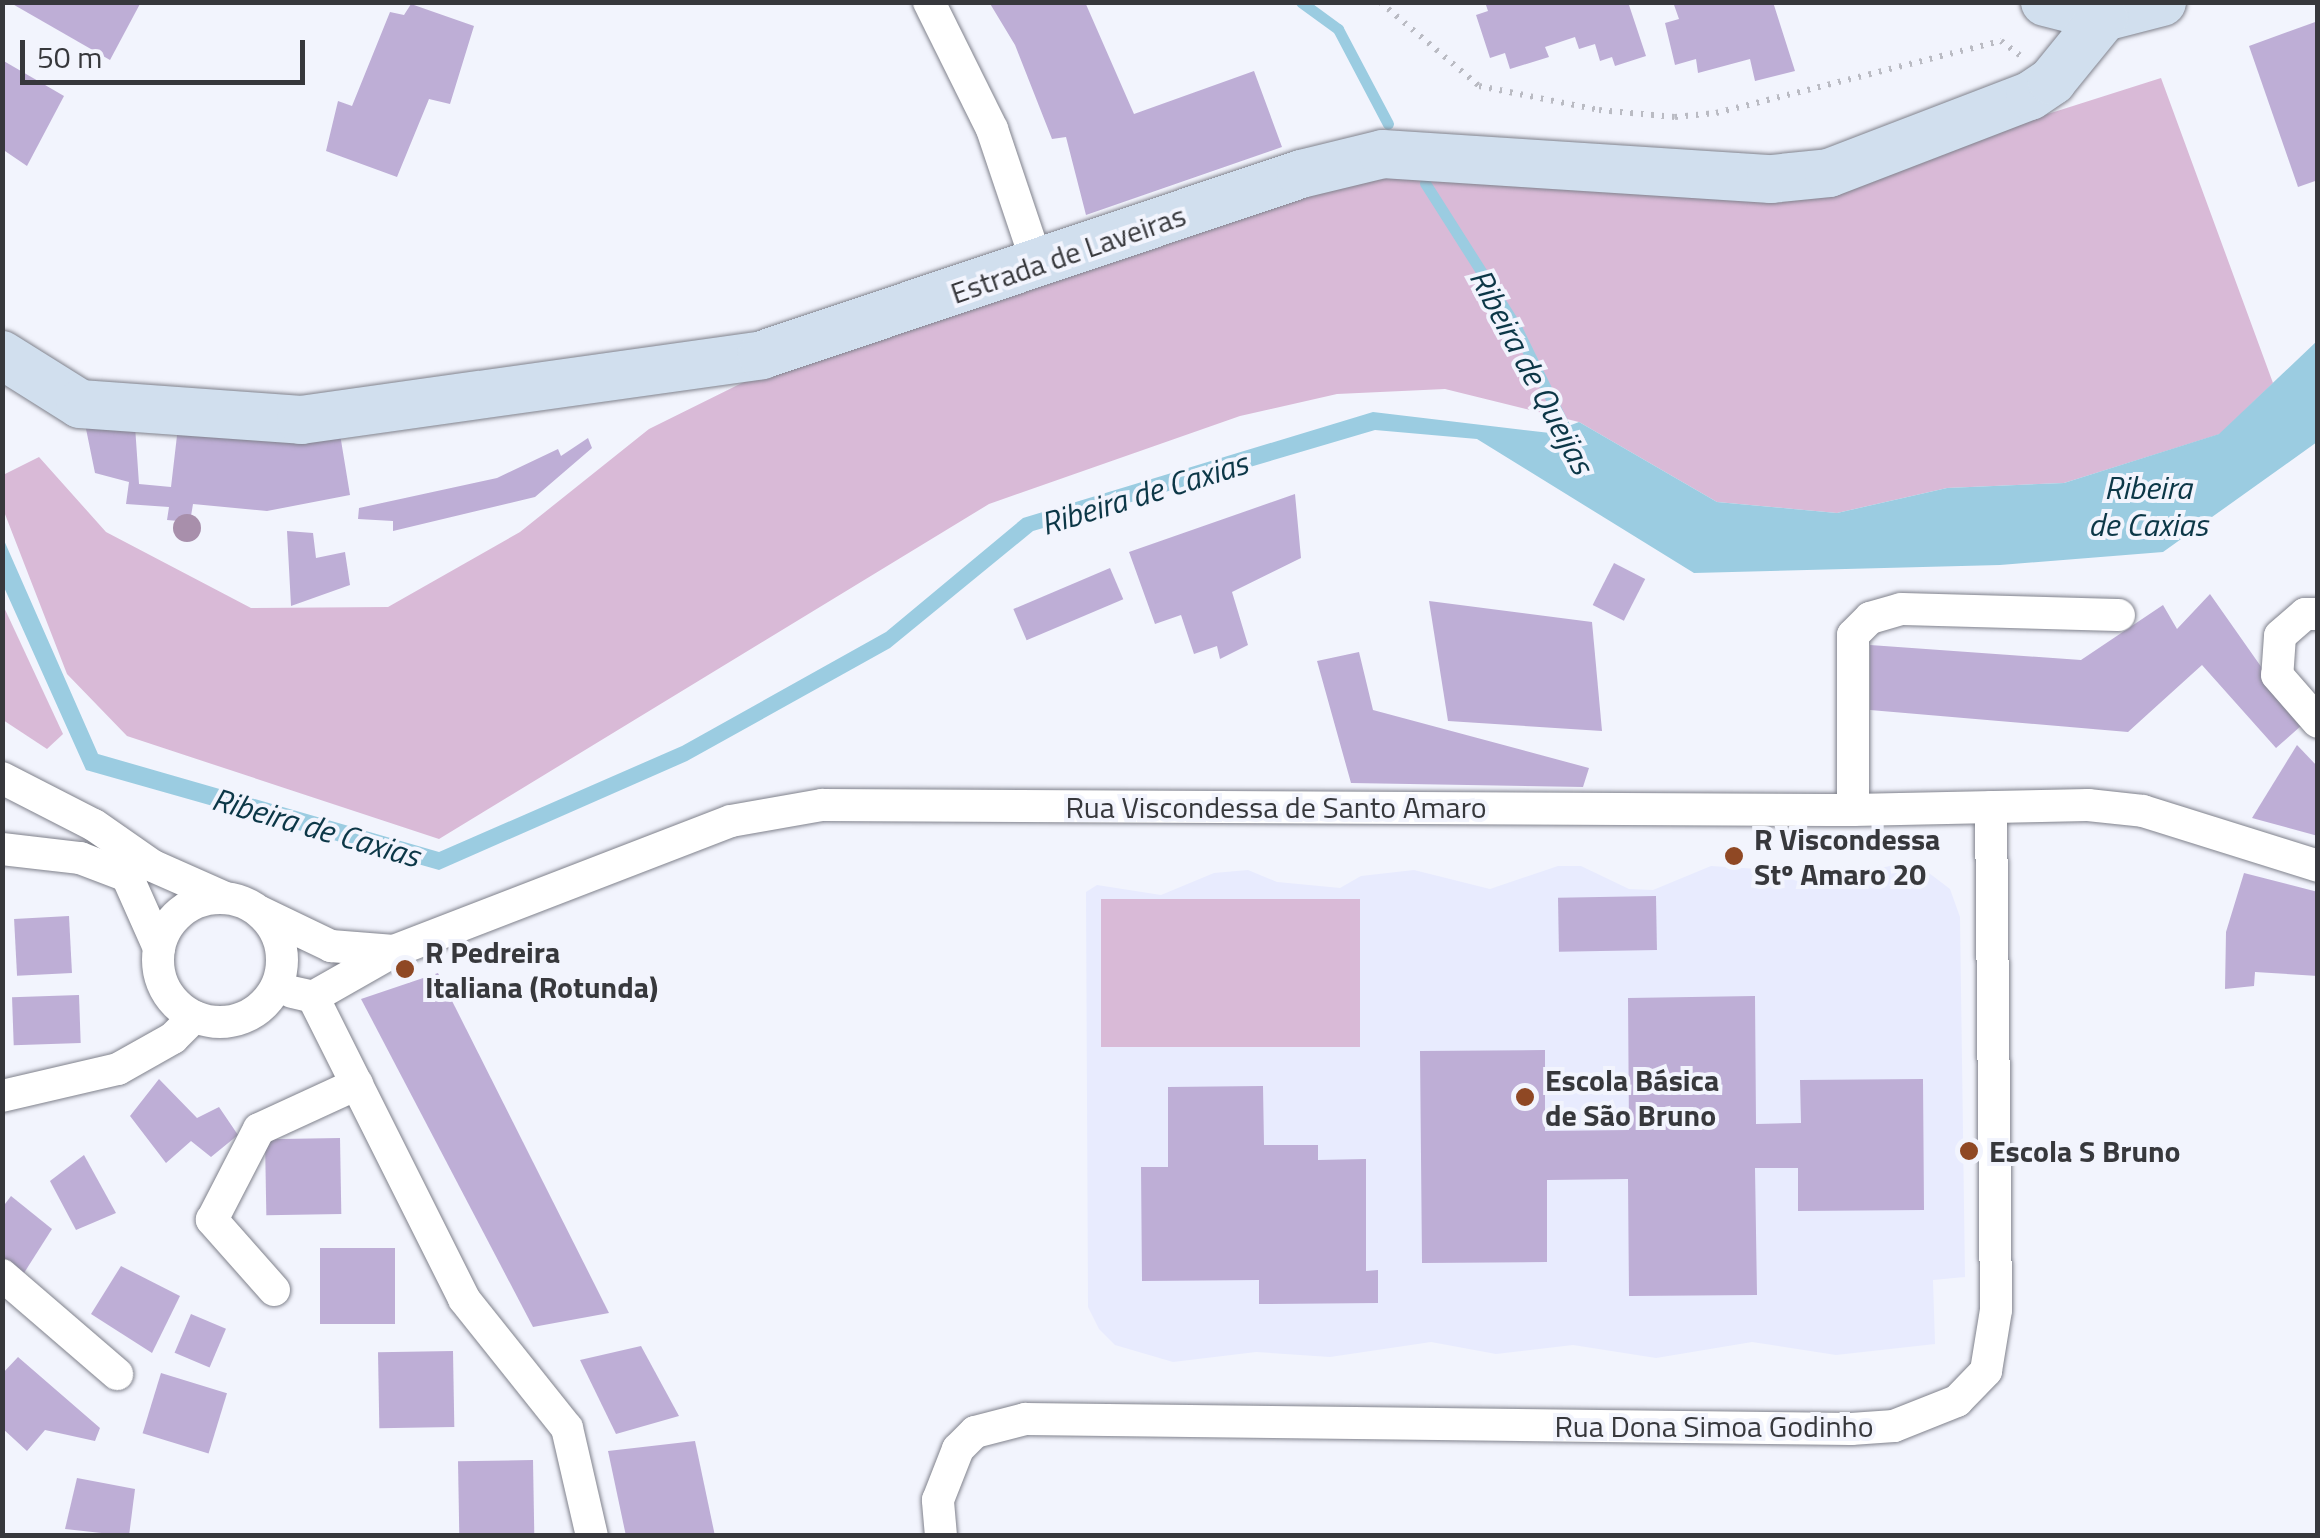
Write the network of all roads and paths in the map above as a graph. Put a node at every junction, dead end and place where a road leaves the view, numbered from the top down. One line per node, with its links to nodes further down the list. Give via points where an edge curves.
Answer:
1 (929, 2): 7 (street, via 992,129)
2 (1380, 2): 6 (path, via 1479,86 1599,110 1675,117 1716,113 2002,41)
3 (2045, 2): 5 (street)
4 (2162, 2): 5 (street)
5 (2104, 17): 6 (street, Estrada de Laveiras)
6 (2052, 81): 7 (street, Estrada de Laveiras, via 2030,96 1798,178 1383,154 1301,174)
7 (1037, 263): 8 (street, Estrada de Laveiras, via 762,356 340,417 80,404)
8 (2, 355)
9 (2318, 614): 11 (street, via 2305,614 2280,636 2277,674)
10 (2119, 615): 14 (street, via 1900,610 1870,618 1853,635)
11 (2318, 722)
12 (2, 778): 17 (street, via 94,825 153,866)
13 (1991, 807): 14 (street, Rua Viscondessa de Santo Amaro); 16 (street, Rua Viscondessa de Santo Amaro, via 2088,804 2143,812); 30 (street, Rua Dona Simoa Godinho, via 1996,1310 1986,1371 1957,1401 1894,1426 1851,1429 1025,1419 976,1432 958,1449 938,1500)
14 (1853, 810): 20 (street, Rua Viscondessa de Santo Amaro, via 822,805 731,821)
15 (2, 849): 19 (street, via 80,858 127,876)
16 (2318, 866)
17 (223, 898): 18 (street); 19 (street, via 182,910)
18 (260, 912): 20 (street, Rua Viscondessa de Santo Amaro, via 331,946); 21 (street, via 280,947)
19 (159, 948): 23 (street, via 164,988)
20 (394, 951): 22 (street)
21 (275, 988): 22 (street); 23 (street, via 264,1003 231,1020)
22 (313, 997): 24 (street)
23 (194, 1016): 25 (street, via 173,1038 118,1069)
24 (358, 1084): 27 (street, via 259,1129 212,1220); 29 (street, via 464,1299 567,1428)
25 (2, 1096)
26 (2, 1275): 28 (street)
27 (274, 1290)
28 (116, 1374)
29 (592, 1536)
30 (940, 1536)

